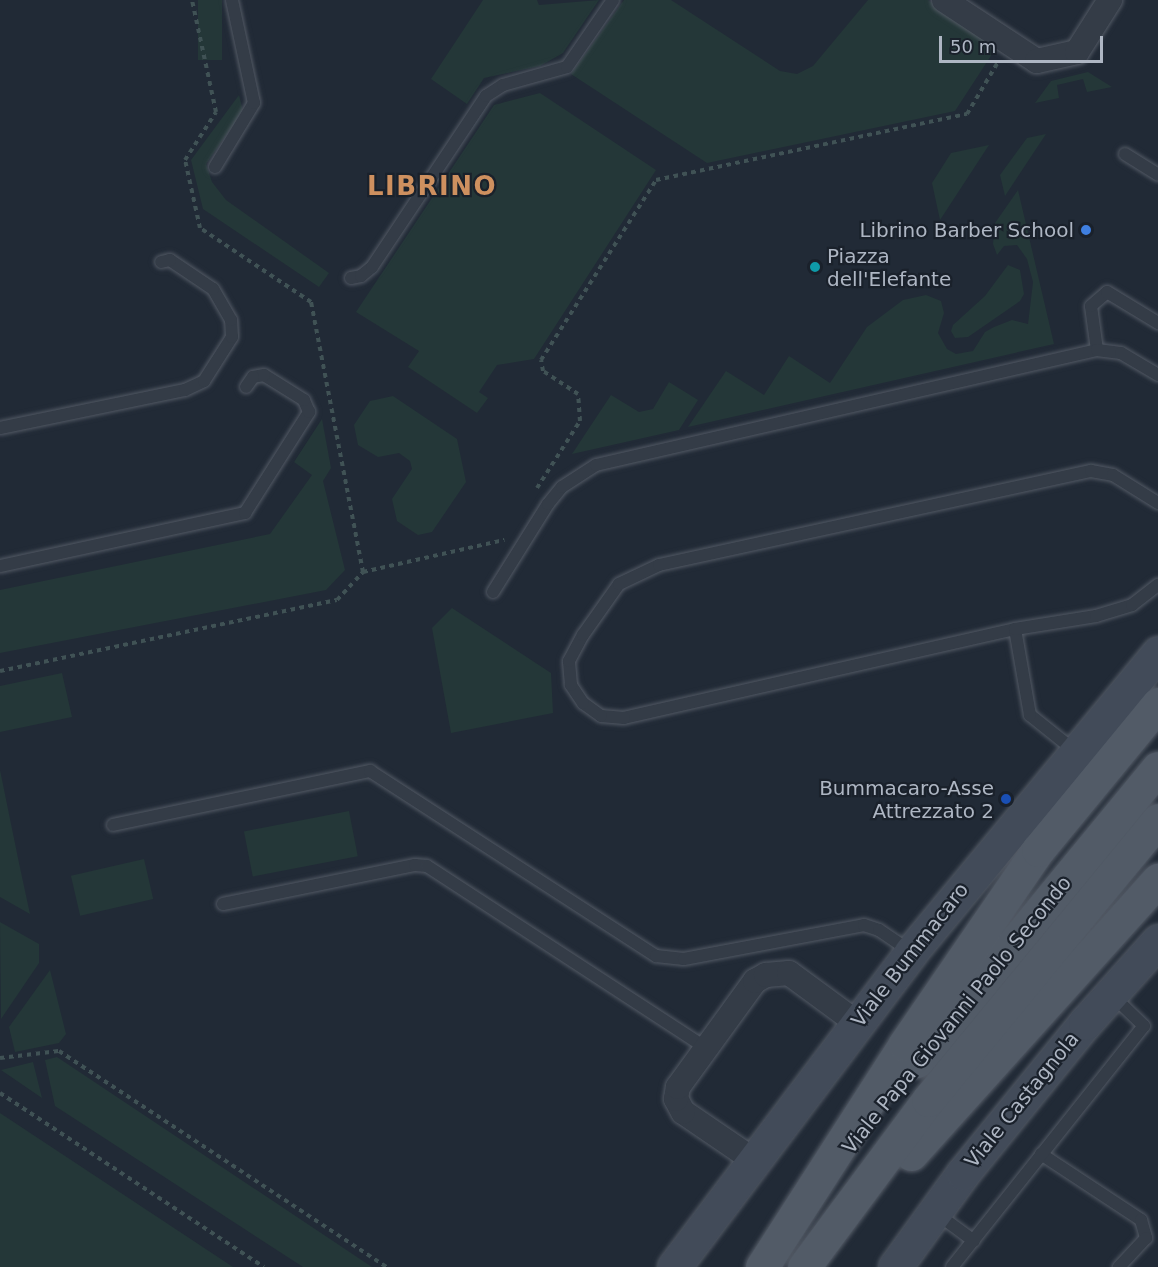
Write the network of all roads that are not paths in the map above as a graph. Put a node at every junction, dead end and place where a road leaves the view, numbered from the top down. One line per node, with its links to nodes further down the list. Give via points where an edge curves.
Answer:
1 (232, 0): 6 (lane, via 254,103)
2 (614, 0): 9 (lane, via 567,67 503,85 486,96 372,267)
3 (944, 0): 4 (street, via 1037,61 1077,52)
4 (1110, 0)
5 (1125, 154): 7 (lane)
6 (215, 167)
7 (1158, 175)
8 (161, 262): 14 (lane, via 170,260 213,289 231,320 232,337 204,381 185,390)
9 (351, 278)
10 (1158, 323): 11 (lane, via 1107,292 1091,306)
11 (1097, 350): 12 (lane, via 1121,353); 18 (lane, via 596,465 562,487 548,504)
12 (1158, 375)
13 (246, 387): 16 (lane, via 253,377 267,376 304,400 309,412 245,513)
14 (0, 428)
15 (1158, 503): 19 (lane, via 1113,475 1091,471 659,565 619,584 569,661 572,684 583,703 601,716 624,718)
16 (0, 566)
17 (1158, 585): 19 (lane, via 1132,605 1114,611)
18 (493, 592)
19 (1015, 629): 22 (lane, via 1030,714)
20 (1158, 653): 22 (main road, Viale Bummacaro)
21 (1158, 704): 39 (main road, via 1038,850 905,1044)
22 (1075, 751): 29 (main road, Viale Bummacaro)
23 (1158, 768): 39 (main road, Viale Papa Giovanni Paolo Secondo, via 900,1081)
24 (1158, 820): 37 (main road, Viale Papa Giovanni Paolo Secondo, via 928,1100)
25 (113, 825): 29 (lane, via 370,771 656,956 684,959 864,925 879,930)
26 (1158, 880): 37 (main road, via 912,1153)
27 (223, 904): 32 (lane, via 427,866)
28 (1158, 941): 30 (main road, Viale Castagnola)
29 (911, 952): 31 (main road, Viale Bummacaro)
30 (1111, 994): 33 (lane, via 1144,1026); 35 (main road, Viale Castagnola)
31 (857, 1023): 32 (street, via 797,977 780,972 755,981); 34 (main road, Viale Bummacaro)
32 (706, 1048): 34 (street, via 678,1087 679,1106)
33 (1041, 1154): 36 (lane); 42 (lane, via 1141,1220 1146,1238)
34 (752, 1159): 38 (main road, Viale Bummacaro)
35 (935, 1212): 36 (lane); 40 (main road, Viale Castagnola)
36 (974, 1241): 41 (lane)
37 (805, 1265)
38 (674, 1267)
39 (763, 1267)
40 (895, 1267)
41 (952, 1267)
42 (1119, 1267)

